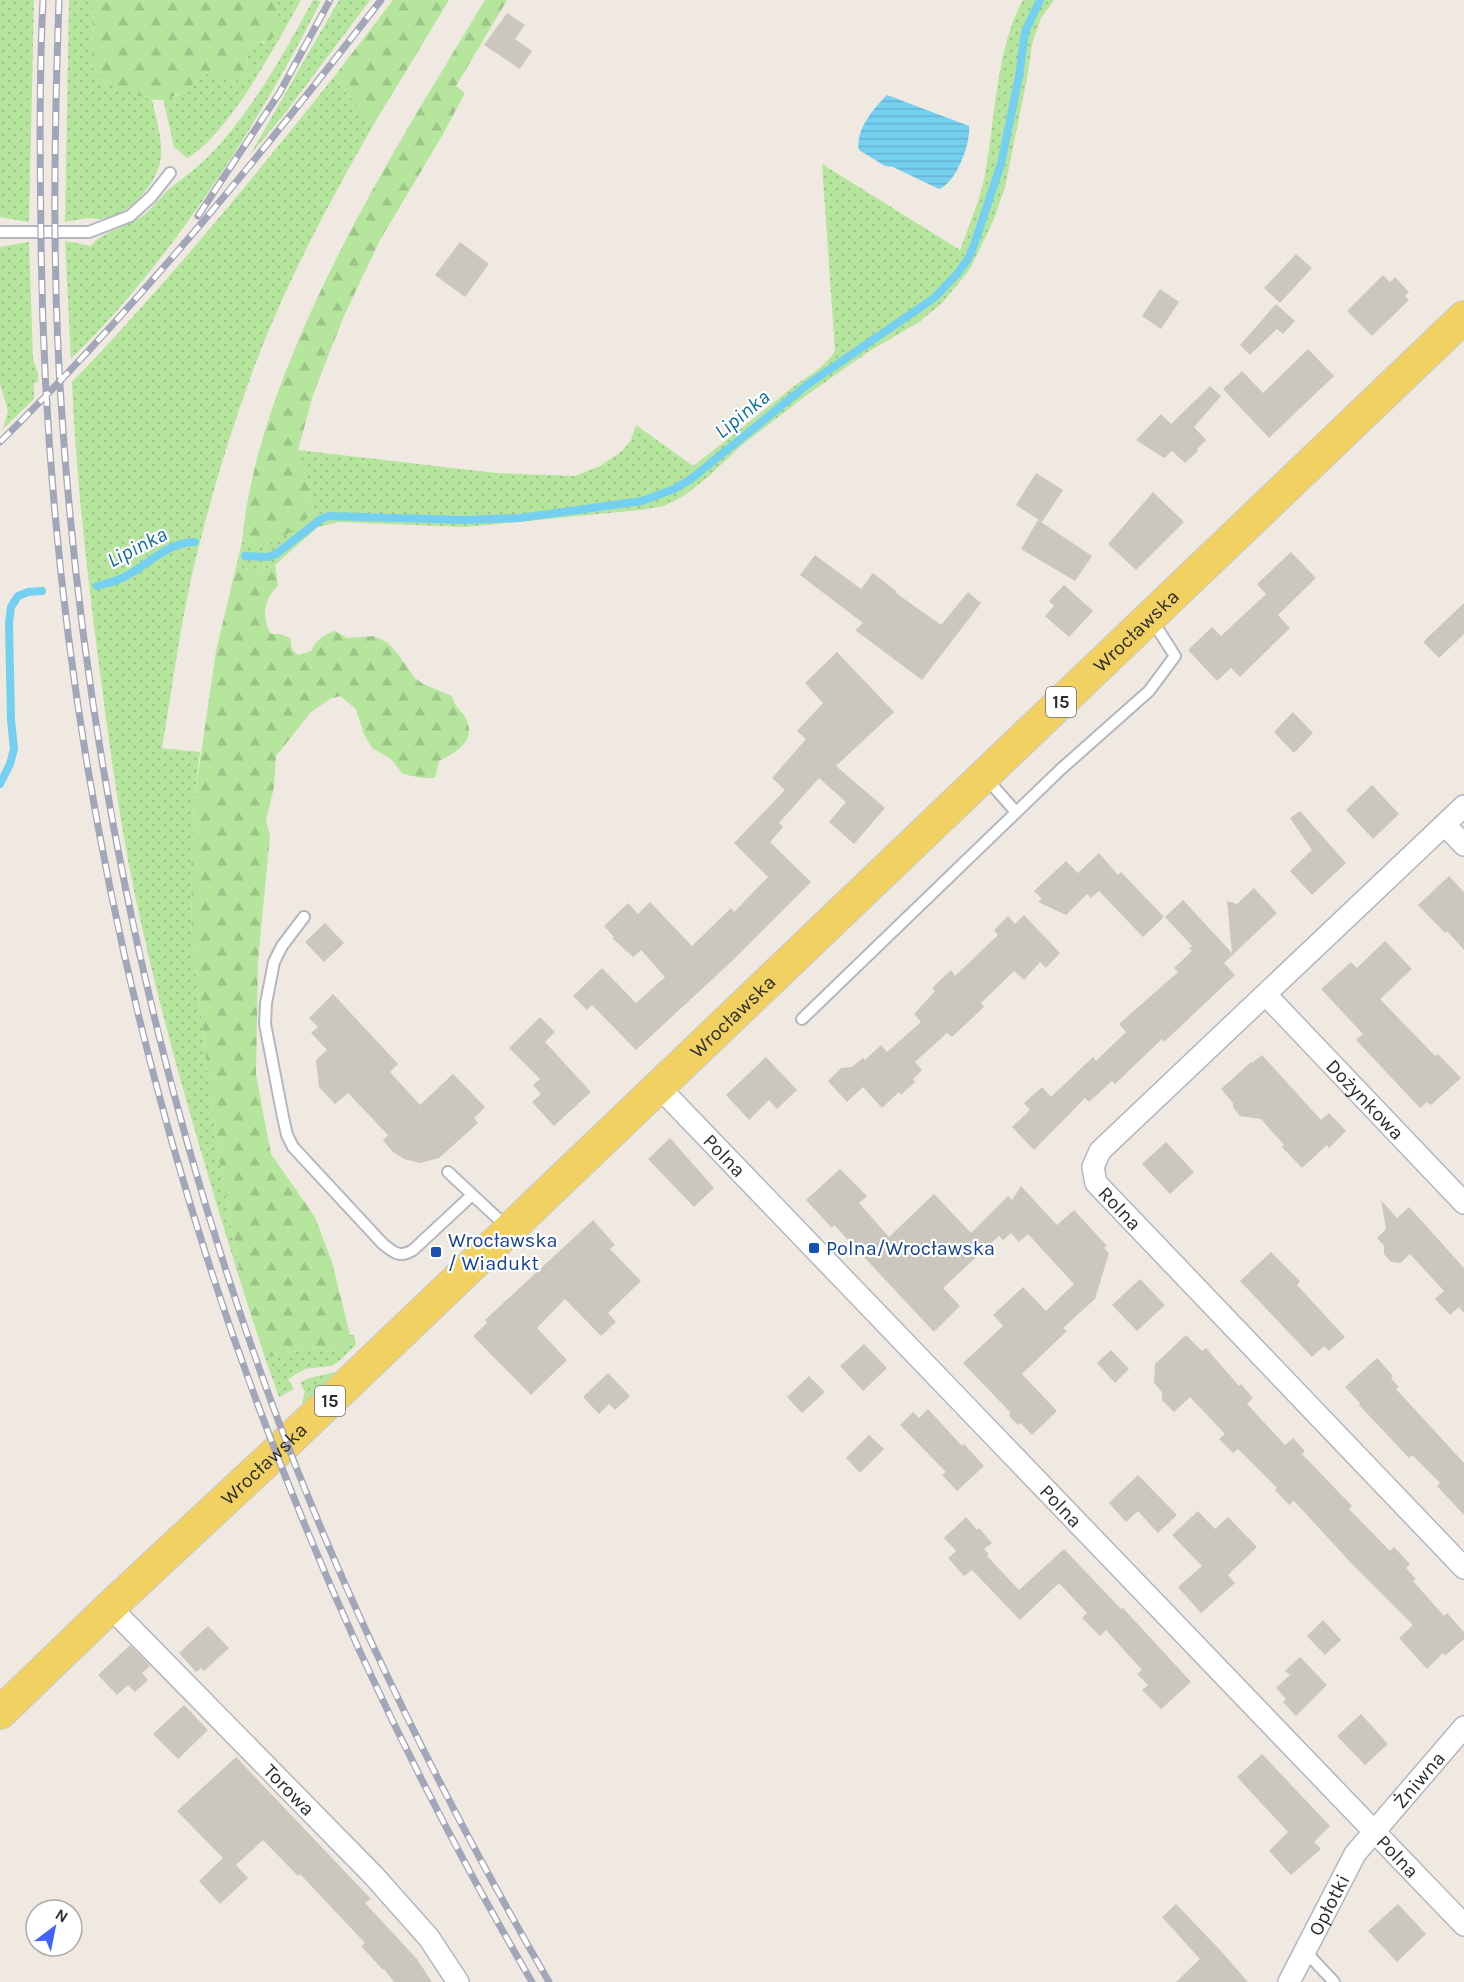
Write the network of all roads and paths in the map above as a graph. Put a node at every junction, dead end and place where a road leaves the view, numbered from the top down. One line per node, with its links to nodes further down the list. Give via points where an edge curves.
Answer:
1 (170, 173): 2 (lane, via 129,216 89,232)
2 (0, 232)
3 (1464, 317): 4 (main road, Wrocławska / 15)
4 (1150, 617): 5 (main road, Wrocławska / 15); 7 (lane, via 1175,656 1149,691)
5 (984, 775): 7 (lane); 13 (main road, Wrocławska / 15)
6 (1464, 806): 8 (street, Rolna)
7 (1016, 812): 12 (lane)
8 (1445, 825): 9 (street); 11 (street, Rolna)
9 (1464, 845)
10 (304, 917): 15 (lane, via 274,962 266,1003 265,1024 287,1135 293,1147 396,1255 413,1250)
11 (1266, 995): 16 (street, Dożynkowa); 18 (street, Rolna, via 1100,1151 1093,1167 1096,1183)
12 (802, 1019)
13 (658, 1086): 17 (main road, Wrocławska / 15); 22 (street, Polna)
14 (448, 1172): 15 (lane)
15 (471, 1196): 17 (lane)
16 (1464, 1203)
17 (510, 1229): 19 (main road, Wrocławska / 15)
18 (1464, 1568)
19 (110, 1607): 20 (main road, Wrocławska / 15); 25 (street, Torowa, via 374,1876 429,1938)
20 (0, 1713)
21 (1464, 1727): 22 (street, Żniwna)
22 (1373, 1832): 23 (street, Polna); 24 (street, Opłotki, via 1355,1854)
23 (1464, 1925)
24 (1305, 1951): 26 (street, Opłotki); 27 (lane)
25 (458, 1982)
26 (1289, 1982)
27 (1334, 1982)

